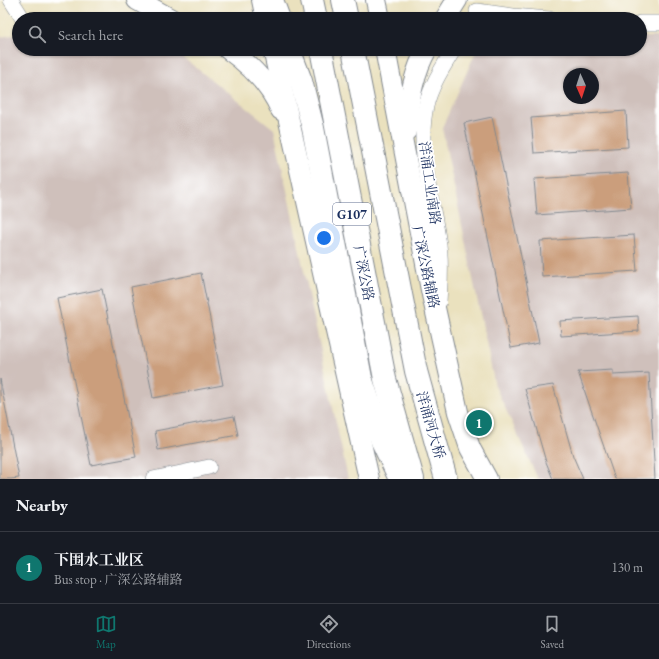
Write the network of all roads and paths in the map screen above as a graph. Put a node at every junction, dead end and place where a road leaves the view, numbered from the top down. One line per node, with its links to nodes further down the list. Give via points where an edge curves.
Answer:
1 (11, 0): 10 (street)
2 (137, 0): 11 (main road)
3 (262, 0): 12 (main road)
4 (272, 0): 13 (highway)
5 (312, 0): 14 (highway)
6 (343, 0): 15 (highway)
7 (376, 0): 16 (main road)
8 (457, 0): 17 (main road)
9 (477, 10): 18 (street)
10 (18, 12)
11 (159, 12)
12 (265, 12)
13 (276, 12)
14 (315, 12)
15 (346, 12)
16 (379, 12)
17 (449, 12)
18 (489, 12)
19 (647, 23): 20 (street)
20 (659, 23)
21 (236, 56): 29 (main road, via 270,92)
22 (274, 56): 29 (main road)
23 (292, 56): 35 (highway, via 313,128 361,378 382,440)
24 (322, 56): 36 (highway, 广深公路 / G107, via 385,379)
25 (354, 56): 37 (highway, 洋涌河大桥 / G107, via 416,371)
26 (386, 56): 30 (main road, 广深公路辅路)
27 (424, 56): 30 (main road, via 409,100)
28 (450, 56): 31 (street, 洋涌工业南路, via 431,92 423,130 425,162 440,254)
29 (293, 141): 34 (main road)
30 (404, 157): 31 (main road, 广深公路辅路)
31 (438, 323): 38 (main road, 广深公路辅路, via 458,412 470,448)
32 (209, 467): 33 (street)
33 (153, 479)
34 (369, 479)
35 (400, 479)
36 (413, 479)
37 (446, 479)
38 (487, 479)

